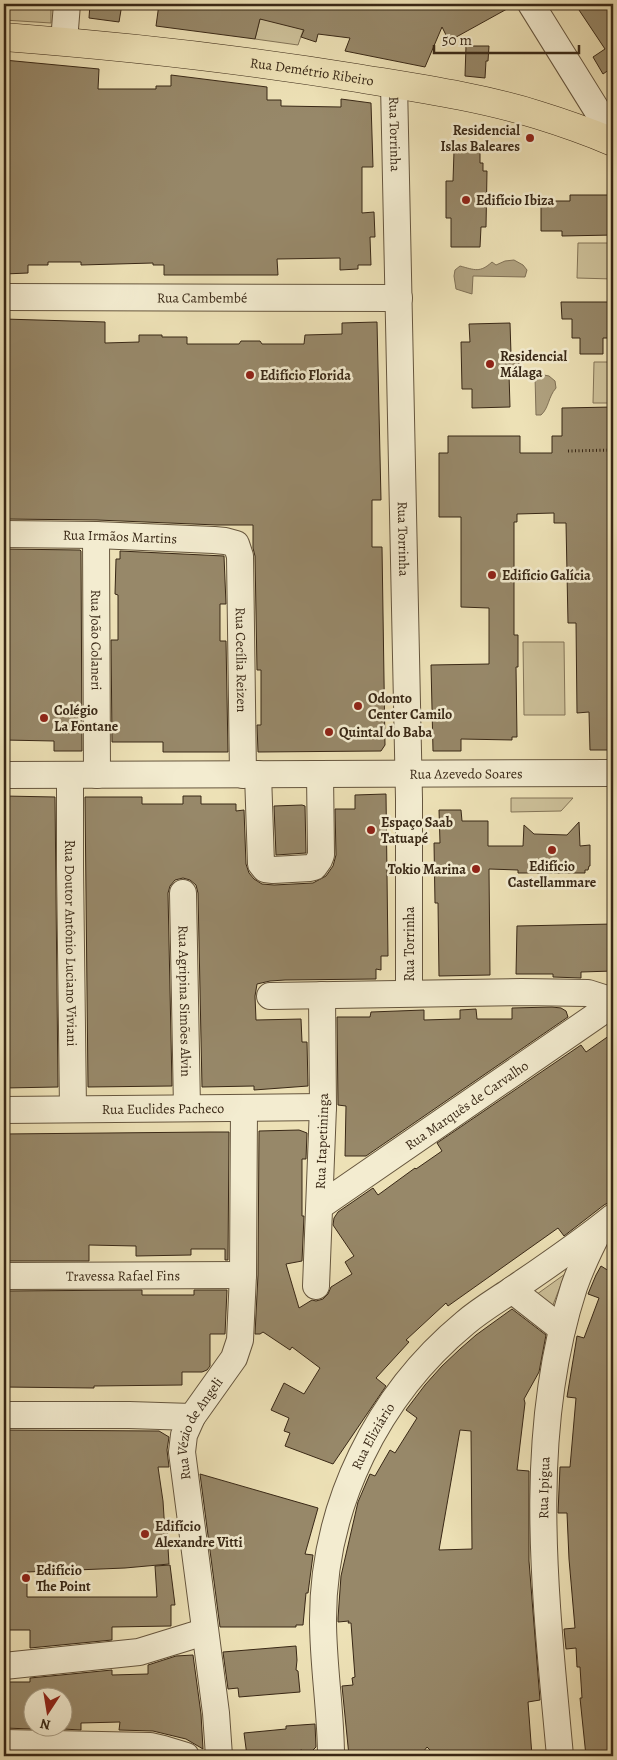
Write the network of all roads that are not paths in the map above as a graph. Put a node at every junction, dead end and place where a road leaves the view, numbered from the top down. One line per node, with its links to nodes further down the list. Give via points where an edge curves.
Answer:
1 (67, 4): 4 (street)
2 (531, 4): 6 (street)
3 (4, 37): 4 (main road, Rua Demétrio Ribeiro)
4 (64, 42): 5 (main road, Rua Demétrio Ribeiro, via 300,69)
5 (394, 84): 7 (main road, Rua Demétrio Ribeiro, via 513,108); 9 (street, Rua Torrinha)
6 (613, 136)
7 (613, 142)
8 (4, 297): 9 (street, Rua Cambembé)
9 (399, 298): 16 (street, Rua Torrinha)
10 (4, 534): 11 (street, Rua Irmãos Martins)
11 (96, 535): 12 (street, Rua Irmãos Martins, via 219,540); 19 (street, Rua João Colaneri)
12 (236, 544): 14 (street, Rua Cecília Reizen, via 240,556)
13 (613, 773): 16 (street, Rua Azevedo Soares)
14 (250, 774): 15 (street, Rua Azevedo Soares); 15 (street, via 262,864 273,870 310,868 320,860); 19 (street, Rua Azevedo Soares)
15 (320, 774): 16 (street, Rua Azevedo Soares)
16 (409, 774): 21 (street, Rua Torrinha)
17 (4, 775): 18 (street, Rua Azevedo Soares)
18 (70, 775): 19 (street, Rua Azevedo Soares); 28 (street, Rua Doutor Antônio Luciano Viviani)
19 (97, 775)
20 (183, 893): 26 (street, Rua Agripina Simões Alvin)
21 (409, 993): 22 (street); 24 (street, via 588,993)
22 (322, 995): 23 (street); 25 (street, Rua Itapetininga)
23 (270, 996)
24 (613, 1003): 30 (street, Rua Marquês de Carvalho)
25 (323, 1107): 27 (street, Rua Euclides Pacheco); 30 (street, Rua Itapetininga)
26 (187, 1108): 27 (street, Rua Euclides Pacheco); 28 (street, Rua Euclides Pacheco)
27 (244, 1108): 32 (street, Rua Vézio de Angeli)
28 (73, 1109): 29 (street, Rua Euclides Pacheco)
29 (4, 1110)
30 (320, 1206): 34 (street, Rua Itapetininga)
31 (607, 1223): 35 (street, Rua Eliziário); 36 (street, Rua Ipigua, via 585,1258)
32 (243, 1275): 33 (street, Travessa Rafael Fins); 38 (street, Rua Vézio de Angeli, via 238,1348)
33 (4, 1276)
34 (316, 1286)
35 (512, 1290): 36 (street); 45 (street, Rua Eliziário, via 466,1322 414,1373 372,1433 354,1471 333,1536 325,1588 323,1620)
36 (562, 1329): 46 (street, Rua Ipigua, via 545,1448 543,1539)
37 (4, 1415): 38 (street)
38 (192, 1417): 39 (street, Rua Vézio de Angeli, via 184,1435 182,1452)
39 (204, 1632): 40 (street, via 139,1652); 44 (street, Rua Vézio de Angeli)
40 (4, 1666)
41 (4, 1743): 42 (street)
42 (94, 1750): 43 (street, via 150,1746)
43 (186, 1756)
44 (220, 1756)
45 (332, 1756)
46 (560, 1756)

